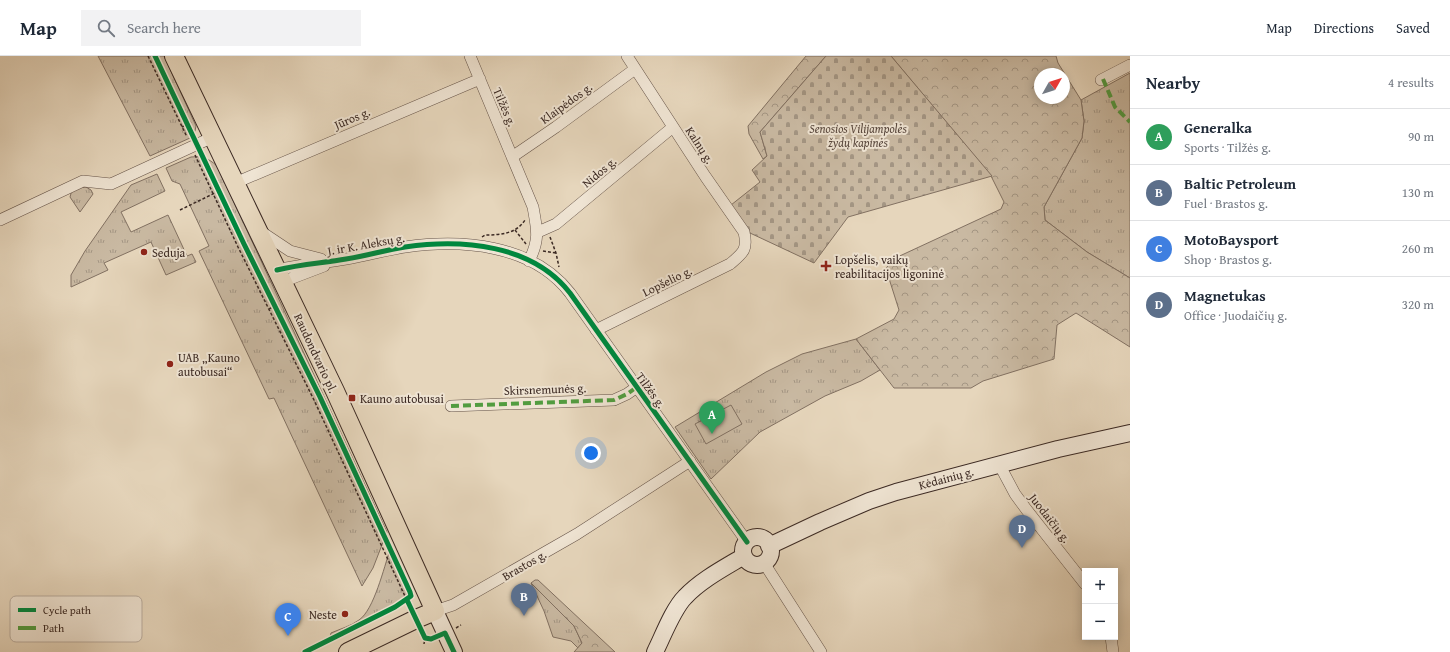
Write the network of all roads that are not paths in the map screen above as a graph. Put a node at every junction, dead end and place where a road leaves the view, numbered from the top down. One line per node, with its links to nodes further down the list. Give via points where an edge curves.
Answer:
1 (174, 56): 9 (main road, Raudondvario pl.)
2 (470, 56): 6 (street, Tilžės g.)
3 (627, 56): 5 (street, Kalnų g.)
4 (1130, 65): 7 (street)
5 (635, 69): 8 (street, Kalnų g.); 10 (street, Klaipėdos g.)
6 (480, 79): 10 (street, Tilžės g.); 11 (street, Jūros g.)
7 (1101, 80)
8 (673, 127): 14 (street, Nidos g., via 556,224); 15 (street, Kalnų g., via 744,232)
9 (213, 137): 11 (main road, Raudondvario pl.); 12 (street, via 111,184 83,181)
10 (512, 157): 14 (street, Tilžės g.)
11 (235, 183): 13 (main road, Raudondvario pl.)
12 (0, 220)
13 (258, 229): 17 (street, J. ir K. Aleksų g., via 290,250); 19 (main road, Raudondvario pl.)
14 (542, 230): 18 (street, Tilžės g.)
15 (745, 249): 20 (street, Lopšelio g., via 730,264)
16 (346, 259): 17 (street, J. ir K. Aleksų g.); 18 (street, J. ir K. Aleksų g., via 405,247 440,244 494,248); 19 (street, J. ir K. Aleksų g.)
17 (328, 261): 19 (street, J. ir K. Aleksų g., via 293,266)
18 (530, 261): 20 (street, Tilžės g., via 562,284)
19 (280, 276): 30 (main road, Raudondvario pl.)
20 (596, 330): 21 (street, Tilžės g.)
21 (637, 387): 22 (street, Skirsnemunės g., via 614,400); 24 (street, Tilžės g.)
22 (451, 406)
23 (1130, 432): 25 (main road, Kėdainių g.)
24 (690, 461): 27 (street, Tilžės g.); 30 (street, Brastos g., via 577,534 453,605)
25 (999, 464): 26 (main road, Kėdainių g., via 869,501); 29 (street, Juodaičių g., via 1015,494)
26 (769, 546): 27 (main road, via 757,538 752,539); 28 (main road, via 770,556)
27 (745, 549): 28 (main road, via 750,563); 34 (main road, via 684,598)
28 (764, 563): 35 (street)
29 (1082, 580)
30 (435, 611): 32 (main road, Brastos g.); 33 (main road, Raudondvario pl.)
31 (1111, 640): 36 (street)
32 (348, 652)
33 (454, 652)
34 (656, 652)
35 (821, 652)
36 (1113, 652)

